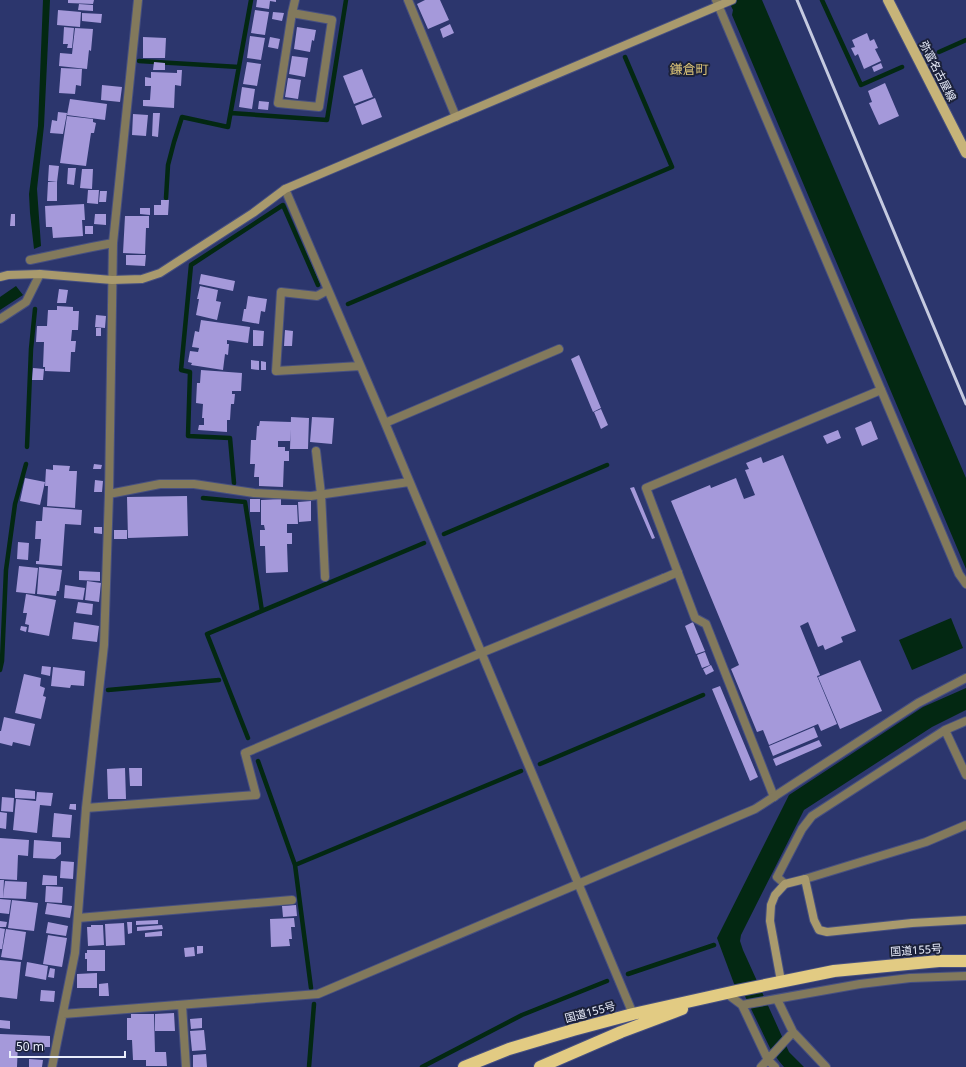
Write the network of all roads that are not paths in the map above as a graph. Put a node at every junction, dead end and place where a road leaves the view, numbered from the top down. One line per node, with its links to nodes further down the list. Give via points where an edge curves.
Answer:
1 (138, 0): 11 (street)
2 (294, 0): 7 (street)
3 (408, 0): 8 (street)
4 (888, 0): 9 (main road, 弥富名古屋線)
5 (730, 1): 6 (street)
6 (717, 3): 8 (street); 20 (street)
7 (292, 14): 7 (street, via 278,103 319,107 332,20)
8 (456, 117): 10 (street)
9 (966, 153)
10 (285, 189): 15 (street, via 160,273 142,279); 16 (street)
11 (113, 243): 12 (street); 15 (street)
12 (30, 260)
13 (40, 274): 14 (street); 15 (street); 17 (street, via 26,302)
14 (0, 277)
15 (112, 280): 24 (street)
16 (328, 290): 19 (street); 19 (street, via 316,296 280,292 276,371)
17 (0, 319)
18 (559, 349): 21 (street)
19 (360, 366): 21 (street)
20 (881, 390): 26 (street, via 646,488); 28 (street, via 959,574)
21 (385, 423): 23 (street)
22 (316, 450): 25 (street)
23 (409, 482): 25 (street); 29 (street)
24 (109, 494): 25 (street, via 160,484 194,484 254,493 311,496); 35 (street, via 104,645)
25 (321, 494): 27 (street)
26 (678, 572): 29 (street); 34 (street, via 695,618 706,624)
27 (324, 577)
28 (966, 584)
29 (481, 653): 35 (street, via 245,753 256,795); 38 (street)
30 (966, 678): 34 (street, via 918,703)
31 (966, 721): 32 (street)
32 (945, 730): 33 (street); 39 (street, via 812,816 802,829 777,877)
33 (966, 775)
34 (774, 797): 38 (street, via 755,809)
35 (86, 808): 41 (street)
36 (966, 825): 37 (street, via 926,842)
37 (805, 879): 39 (street); 42 (street, via 814,920 819,930 827,932)
38 (578, 884): 48 (street, via 318,994); 51 (street)
39 (785, 884): 45 (street, via 775,895 771,905 770,921)
40 (292, 900): 41 (street)
41 (78, 918): 50 (street, via 75,953)
42 (966, 920)
43 (966, 961): 45 (highway, 国道155号, via 939,961 834,971)
44 (966, 976): 47 (street, via 910,978 860,984)
45 (781, 981): 46 (highway, 国道155号)
46 (732, 992): 49 (street); 51 (highway, 国道155号); 57 (highway, 国道155号, via 621,1032)
47 (777, 999): 49 (street); 52 (street)
48 (182, 1005): 50 (street); 55 (street)
49 (742, 1005): 53 (street)
50 (63, 1014): 54 (street)
51 (633, 1014): 56 (highway, 国道155号, via 509,1049)
52 (793, 1032): 53 (street); 60 (street)
53 (768, 1060): 58 (street); 59 (street)
54 (52, 1067)
55 (186, 1067)
56 (464, 1067)
57 (540, 1067)
58 (761, 1067)
59 (775, 1067)
60 (826, 1067)

